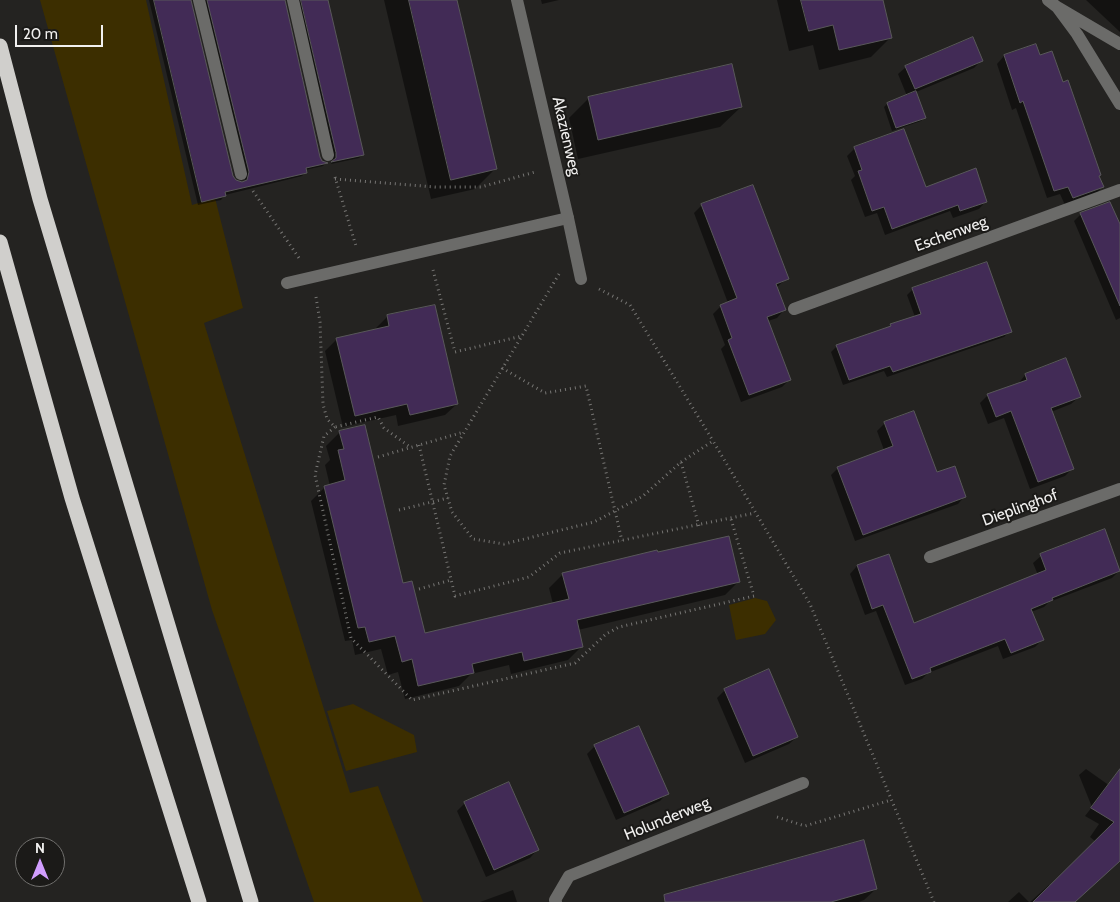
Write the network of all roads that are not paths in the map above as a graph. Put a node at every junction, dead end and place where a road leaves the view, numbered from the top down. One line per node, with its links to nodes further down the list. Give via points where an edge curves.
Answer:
1 (199, 0): 9 (street)
2 (293, 0): 8 (street)
3 (517, 0): 11 (street, Akazienweg)
4 (1053, 4): 5 (street); 7 (street, via 1078,34)
5 (1120, 44)
6 (0, 46): 21 (highway, via 40,199)
7 (1120, 104)
8 (328, 155)
9 (241, 174)
10 (1120, 190): 15 (street, Eschenweg)
11 (568, 218): 13 (street, Akazienweg); 14 (street)
12 (0, 242): 20 (highway, via 72,498)
13 (581, 279)
14 (287, 283)
15 (794, 308)
16 (1120, 489): 17 (street, Dieplinghof)
17 (930, 557)
18 (803, 783): 19 (street, Holunderweg, via 569,876)
19 (555, 901)
20 (200, 902)
21 (251, 902)

